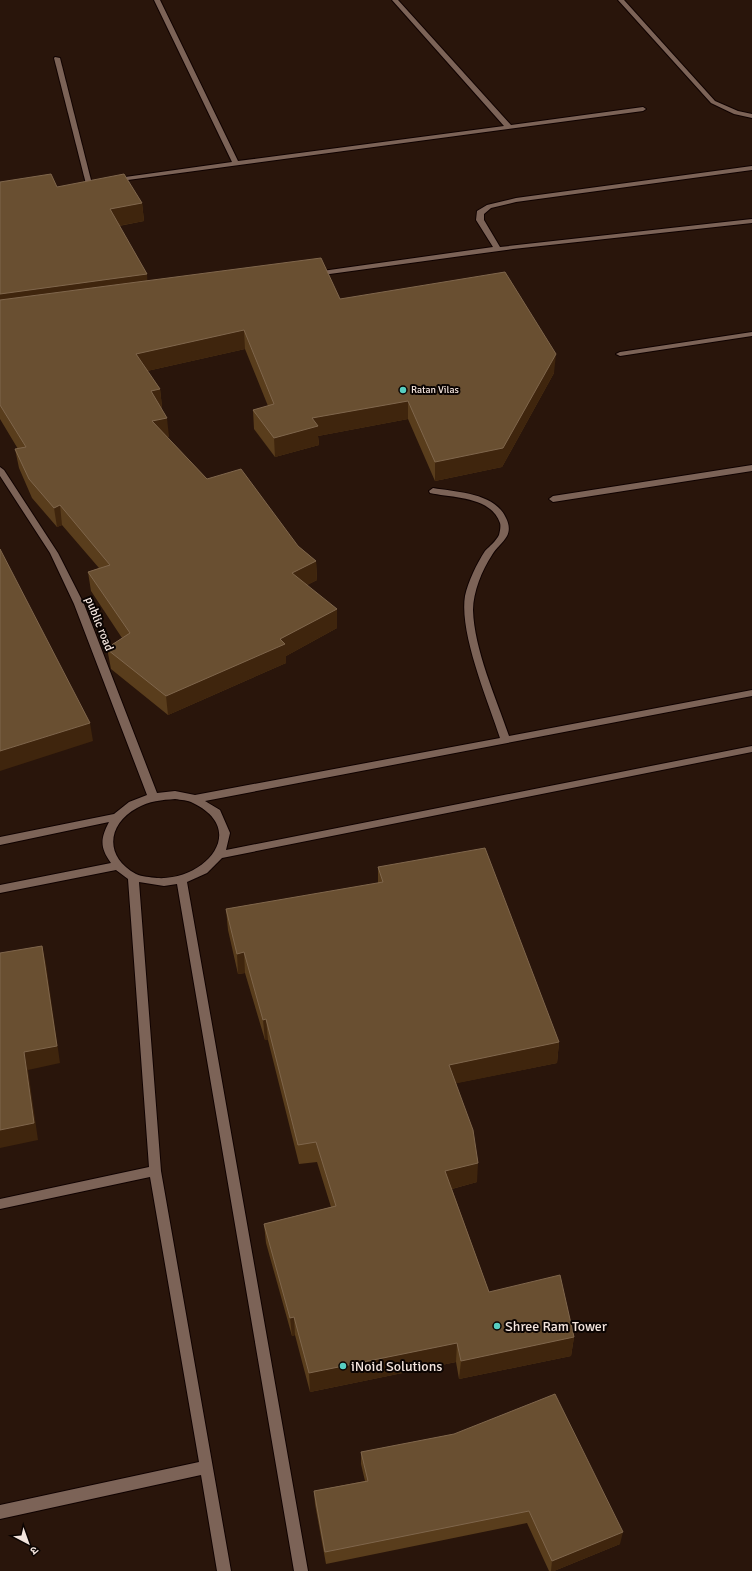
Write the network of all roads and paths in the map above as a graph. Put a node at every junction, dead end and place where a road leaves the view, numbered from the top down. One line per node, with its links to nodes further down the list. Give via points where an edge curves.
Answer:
1 (157, 0): 8 (street)
2 (395, 0): 7 (street)
3 (621, 0): 6 (street, via 713,102 736,114)
4 (57, 58): 11 (street, via 85,184)
5 (643, 109): 7 (street)
6 (752, 116)
7 (509, 127): 8 (street)
8 (236, 164): 10 (street)
9 (752, 168): 13 (street, via 563,193 490,206 480,213 480,220)
10 (104, 182)
11 (96, 183)
12 (752, 221): 13 (street)
13 (498, 249): 14 (street)
14 (308, 275)
15 (752, 334): 16 (street)
16 (620, 354)
17 (752, 468): 20 (street)
18 (0, 470): 24 (street, public road, via 54,553 79,604)
19 (434, 491): 22 (street, via 474,498 490,504 504,523 504,534 488,555 469,596 469,618 474,645)
20 (553, 499)
21 (752, 693): 22 (street)
22 (505, 739): 25 (street)
23 (752, 749): 28 (street)
24 (153, 797): 25 (street, via 174,795); 26 (street, via 133,805)
25 (195, 799): 28 (street, via 216,813 225,833)
26 (117, 817): 27 (street); 29 (street, via 108,834 108,851)
27 (0, 841)
28 (219, 855): 31 (street, via 203,870)
29 (118, 866): 30 (street); 32 (street)
30 (133, 877): 31 (street, via 159,882); 33 (street)
31 (181, 880): 38 (street)
32 (0, 888)
33 (155, 1171): 34 (street); 35 (street)
34 (0, 1204)
35 (206, 1467): 36 (street); 37 (street)
36 (0, 1512)
37 (224, 1571)
38 (301, 1571)

